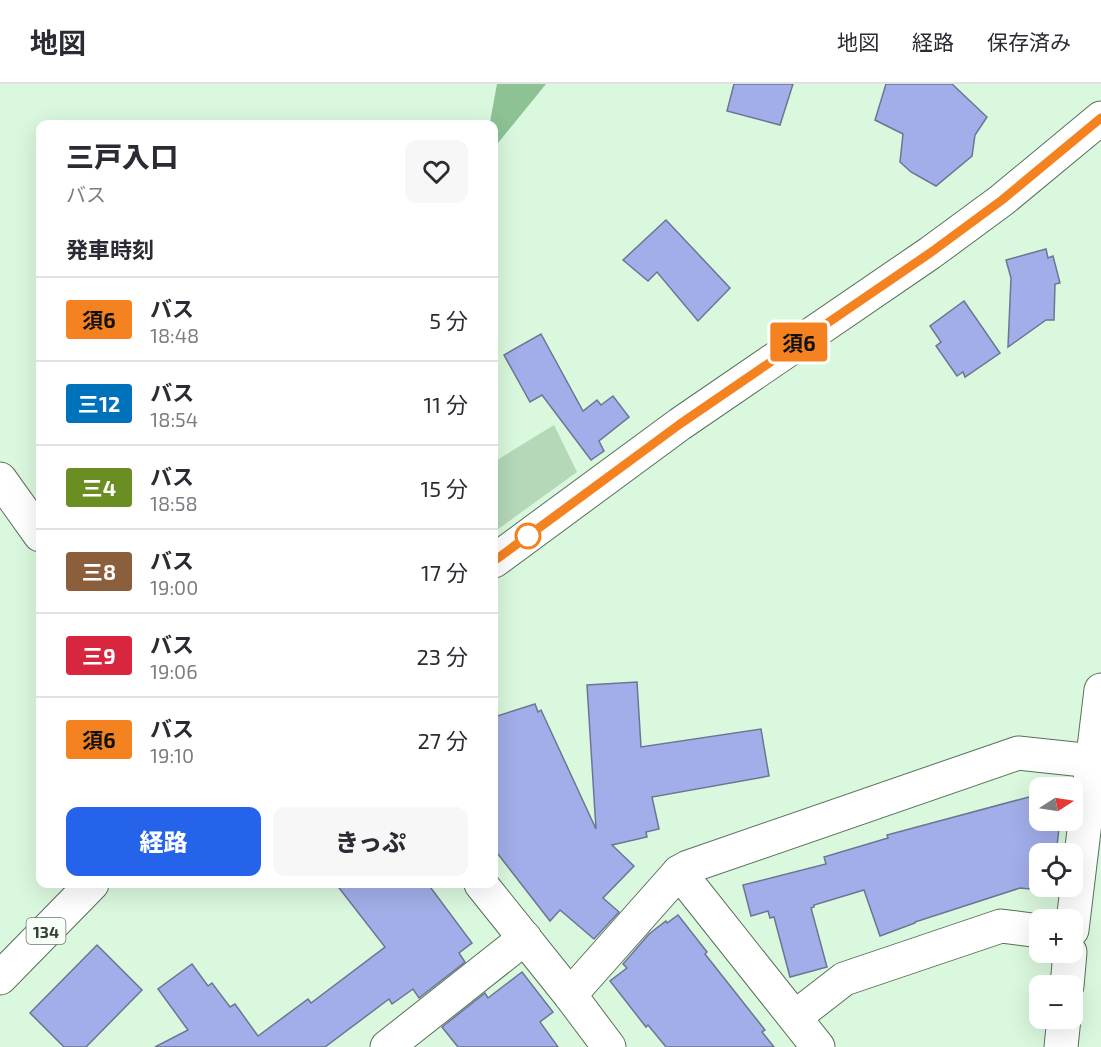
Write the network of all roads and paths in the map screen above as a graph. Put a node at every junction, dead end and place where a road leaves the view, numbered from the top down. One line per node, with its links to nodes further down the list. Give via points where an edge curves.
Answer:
1 (1101, 118): 4 (main road, via 930,253 680,424)
2 (0, 479): 3 (main road)
3 (36, 529)
4 (498, 558)
5 (1101, 690): 6 (main road)
6 (1093, 762): 7 (main road, via 1018,753); 10 (main road)
7 (680, 872): 14 (main road); 15 (main road)
8 (88, 888): 13 (main road, 134)
9 (483, 888): 12 (main road)
10 (1075, 909)
11 (1029, 930): 15 (main road, via 1001,926 844,980)
12 (525, 938): 14 (main road); 17 (main road)
13 (0, 978)
14 (570, 995): 18 (main road)
15 (795, 1017): 19 (main road)
16 (1063, 1029): 20 (main road)
17 (387, 1047)
18 (609, 1047)
19 (818, 1047)
20 (1061, 1047)

